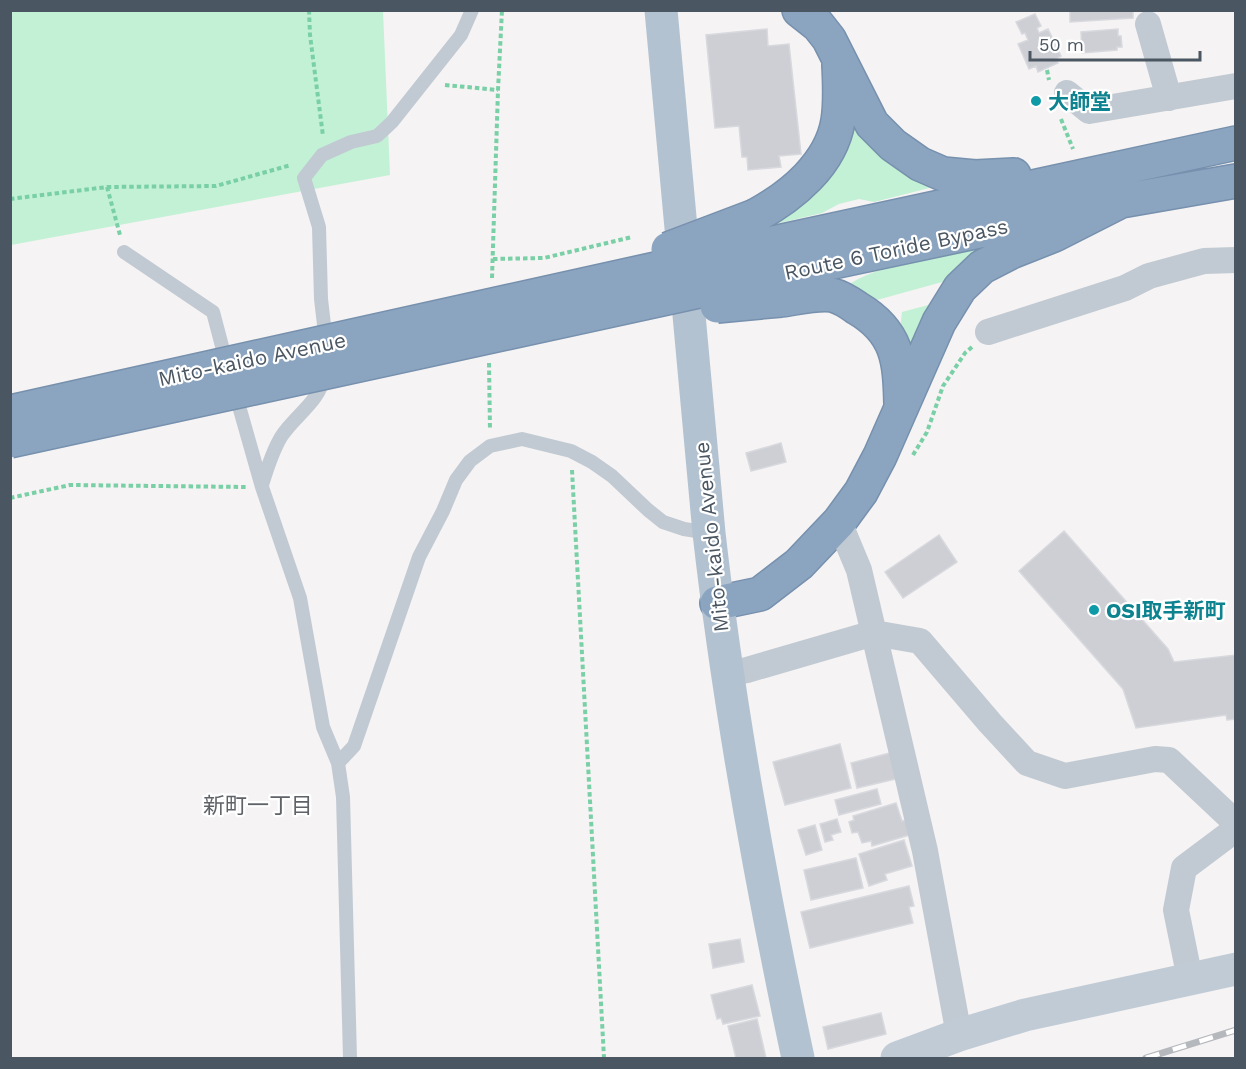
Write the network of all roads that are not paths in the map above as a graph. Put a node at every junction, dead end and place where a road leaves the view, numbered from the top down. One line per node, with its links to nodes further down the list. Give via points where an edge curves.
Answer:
1 (472, 10): 20 (lane, via 460,35 392,122 377,136 322,155 304,178 320,227 326,357 323,380 310,405 282,435)
2 (661, 10): 22 (main road, Mito-kaido Avenue)
3 (799, 10): 5 (highway, via 829,39)
4 (1148, 24): 7 (street)
5 (839, 60): 10 (highway, via 872,124 893,145 943,174 975,177); 14 (highway, via 834,138 815,170 779,201)
6 (1236, 86): 7 (street)
7 (1169, 98): 8 (street, via 1089,111)
8 (1063, 104)
9 (1236, 143): 10 (highway, Route 6 Toride Bypass)
10 (1111, 170): 14 (highway, Route 6 Toride Bypass)
11 (1236, 181): 12 (highway, Route 6 Toride Bypass)
12 (1121, 201): 14 (highway, Route 6 Toride Bypass); 17 (highway, via 982,267 960,288 939,322)
13 (124, 252): 20 (lane, via 213,312)
14 (768, 259): 17 (highway, via 811,296 833,296 868,314 886,332 898,356); 18 (highway, Mito-kaido Avenue, bridge, via 562,289); 19 (highway, Mito-kaido Avenue, bridge, via 557,324 435,347)
15 (1236, 260): 16 (street, via 1204,261 1149,276 1125,288)
16 (988, 332)
17 (901, 408): 21 (highway, via 861,492)
18 (10, 412)
19 (10, 441)
20 (262, 487): 26 (lane, via 300,598 323,727)
21 (839, 522): 23 (highway, via 799,564 760,594); 24 (street, via 859,570)
22 (709, 532): 23 (main road, Mito-kaido Avenue); 26 (lane, via 663,522 612,476 571,451 522,439 490,446 470,460 456,480 419,557 354,746)
23 (717, 603): 25 (main road, Mito-kaido Avenue)
24 (874, 633): 25 (street); 27 (street, via 920,641 1027,763 1065,776 1155,759 1169,760); 31 (street, via 925,851)
25 (727, 674): 33 (main road, Mito-kaido Avenue, via 749,814)
26 (338, 763): 32 (lane, via 343,796)
27 (1236, 823)
28 (1236, 829): 30 (street, via 1185,868 1176,910)
29 (1236, 969): 30 (street)
30 (1190, 979): 31 (street, via 1081,1001)
31 (959, 1035): 34 (street)
32 (350, 1059)
33 (798, 1059)
34 (897, 1059)

